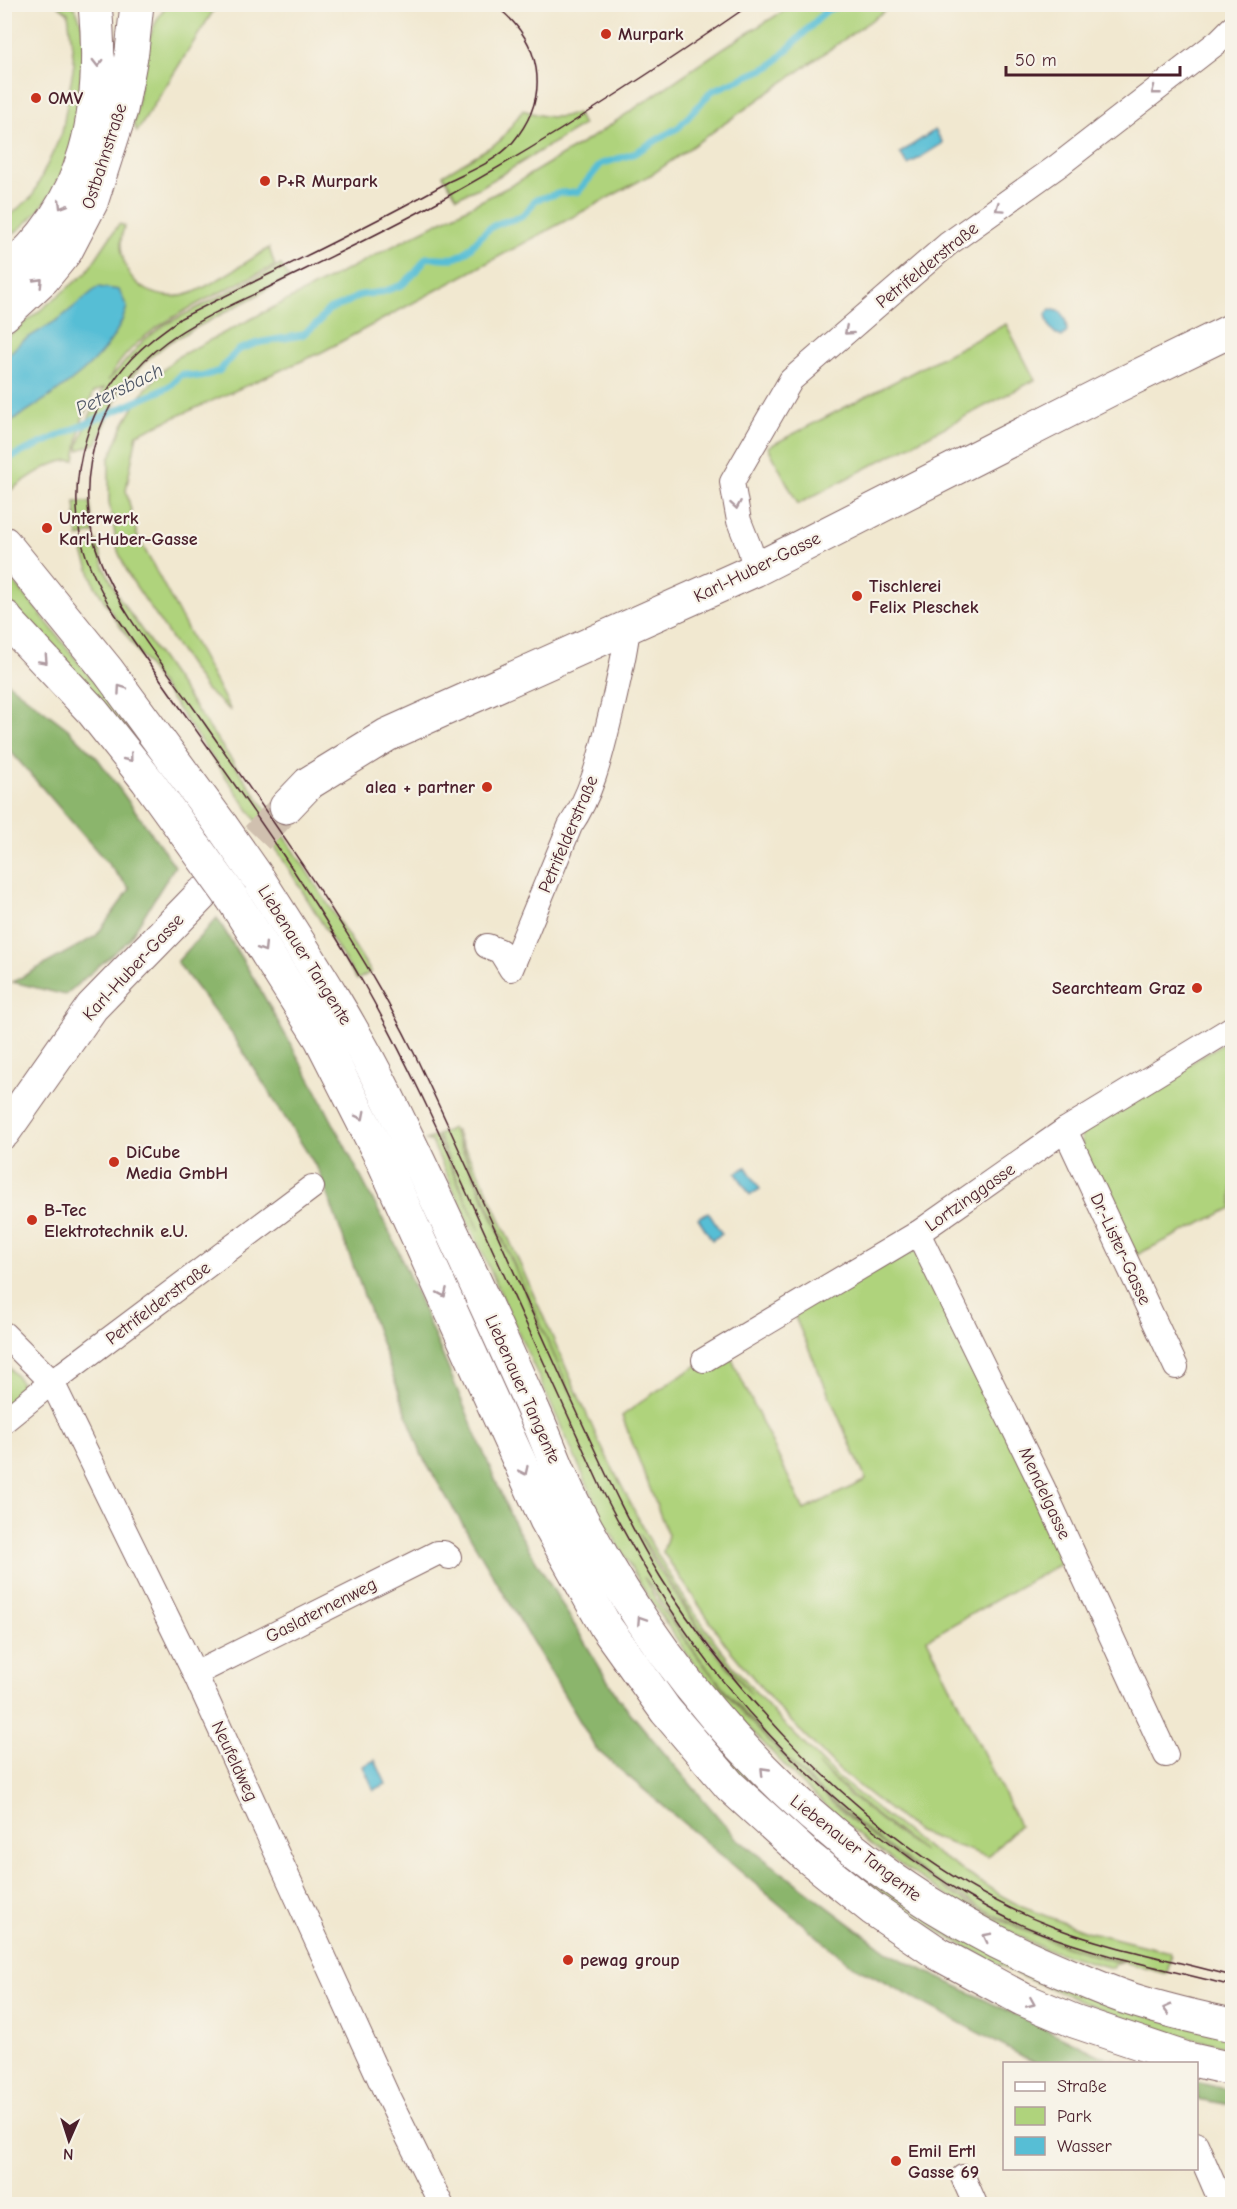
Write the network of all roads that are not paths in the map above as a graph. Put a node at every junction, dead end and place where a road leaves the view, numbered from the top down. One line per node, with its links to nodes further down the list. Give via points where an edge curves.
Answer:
1 (95, 4): 4 (main road, Ostbahnstraße, one-way to 4, via 97,97 76,182 39,238)
2 (137, 4): 5 (main road, Ostbahnstraße, one-way to 2, via 66,251 91,203 121,110)
3 (1233, 28): 8 (street, Petrifelderstraße, one-way to 8, via 1059,165 948,244 791,380 732,482 739,521)
4 (4, 273)
5 (4, 315)
6 (1233, 330): 8 (main road, Karl-Huber-Gasse)
7 (4, 543): 27 (main road, Liebenauer Tangente, one-way to 7, bridge, via 1130,2000 1038,1963 962,1924 888,1877 823,1827 729,1734 648,1631 581,1517 384,1090 335,999 221,825 108,671)
8 (755, 570): 10 (main road, Karl-Huber-Gasse)
9 (5, 617): 12 (main road, Liebenauer Tangente, one-way to 12, bridge, via 93,712 147,780 196,848)
10 (628, 627): 11 (main road, Karl-Huber-Gasse, via 387,735 309,783); 13 (street, Petrifelderstraße, via 603,746 588,795 570,826 511,969 500,951)
11 (286, 807)
12 (217, 896): 16 (main road, Karl-Huber-Gasse, via 92,1007); 28 (main road, Liebenauer Tangente, one-way to 28, via 321,1039 384,1163 546,1520 606,1627 666,1712 730,1786 808,1857 873,1909 939,1954 1022,1999 1074,2021 1184,2058)
13 (487, 946)
14 (1233, 1028): 15 (street, Lortzinggasse)
15 (1065, 1130): 18 (street, Lortzinggasse); 21 (street, Dr.-Lister-Gasse)
16 (4, 1132)
17 (312, 1187): 22 (street, Petrifelderstraße)
18 (918, 1233): 20 (street, Lortzinggasse); 26 (street, Mendelgasse, via 1043,1488)
19 (4, 1334): 22 (street, Neufeldweg)
20 (704, 1360)
21 (1176, 1367)
22 (52, 1382): 23 (street, Petrifelderstraße); 25 (street, Neufeldweg)
23 (4, 1421)
24 (449, 1557): 25 (street, Gaslaternenweg, via 437,1553)
25 (195, 1674): 31 (street, Neufeldweg)
26 (1166, 1755)
27 (1233, 2025)
28 (1233, 2069)
29 (1198, 2146): 33 (street)
30 (963, 2177): 32 (street)
31 (441, 2205)
32 (975, 2205)
33 (1222, 2205)

